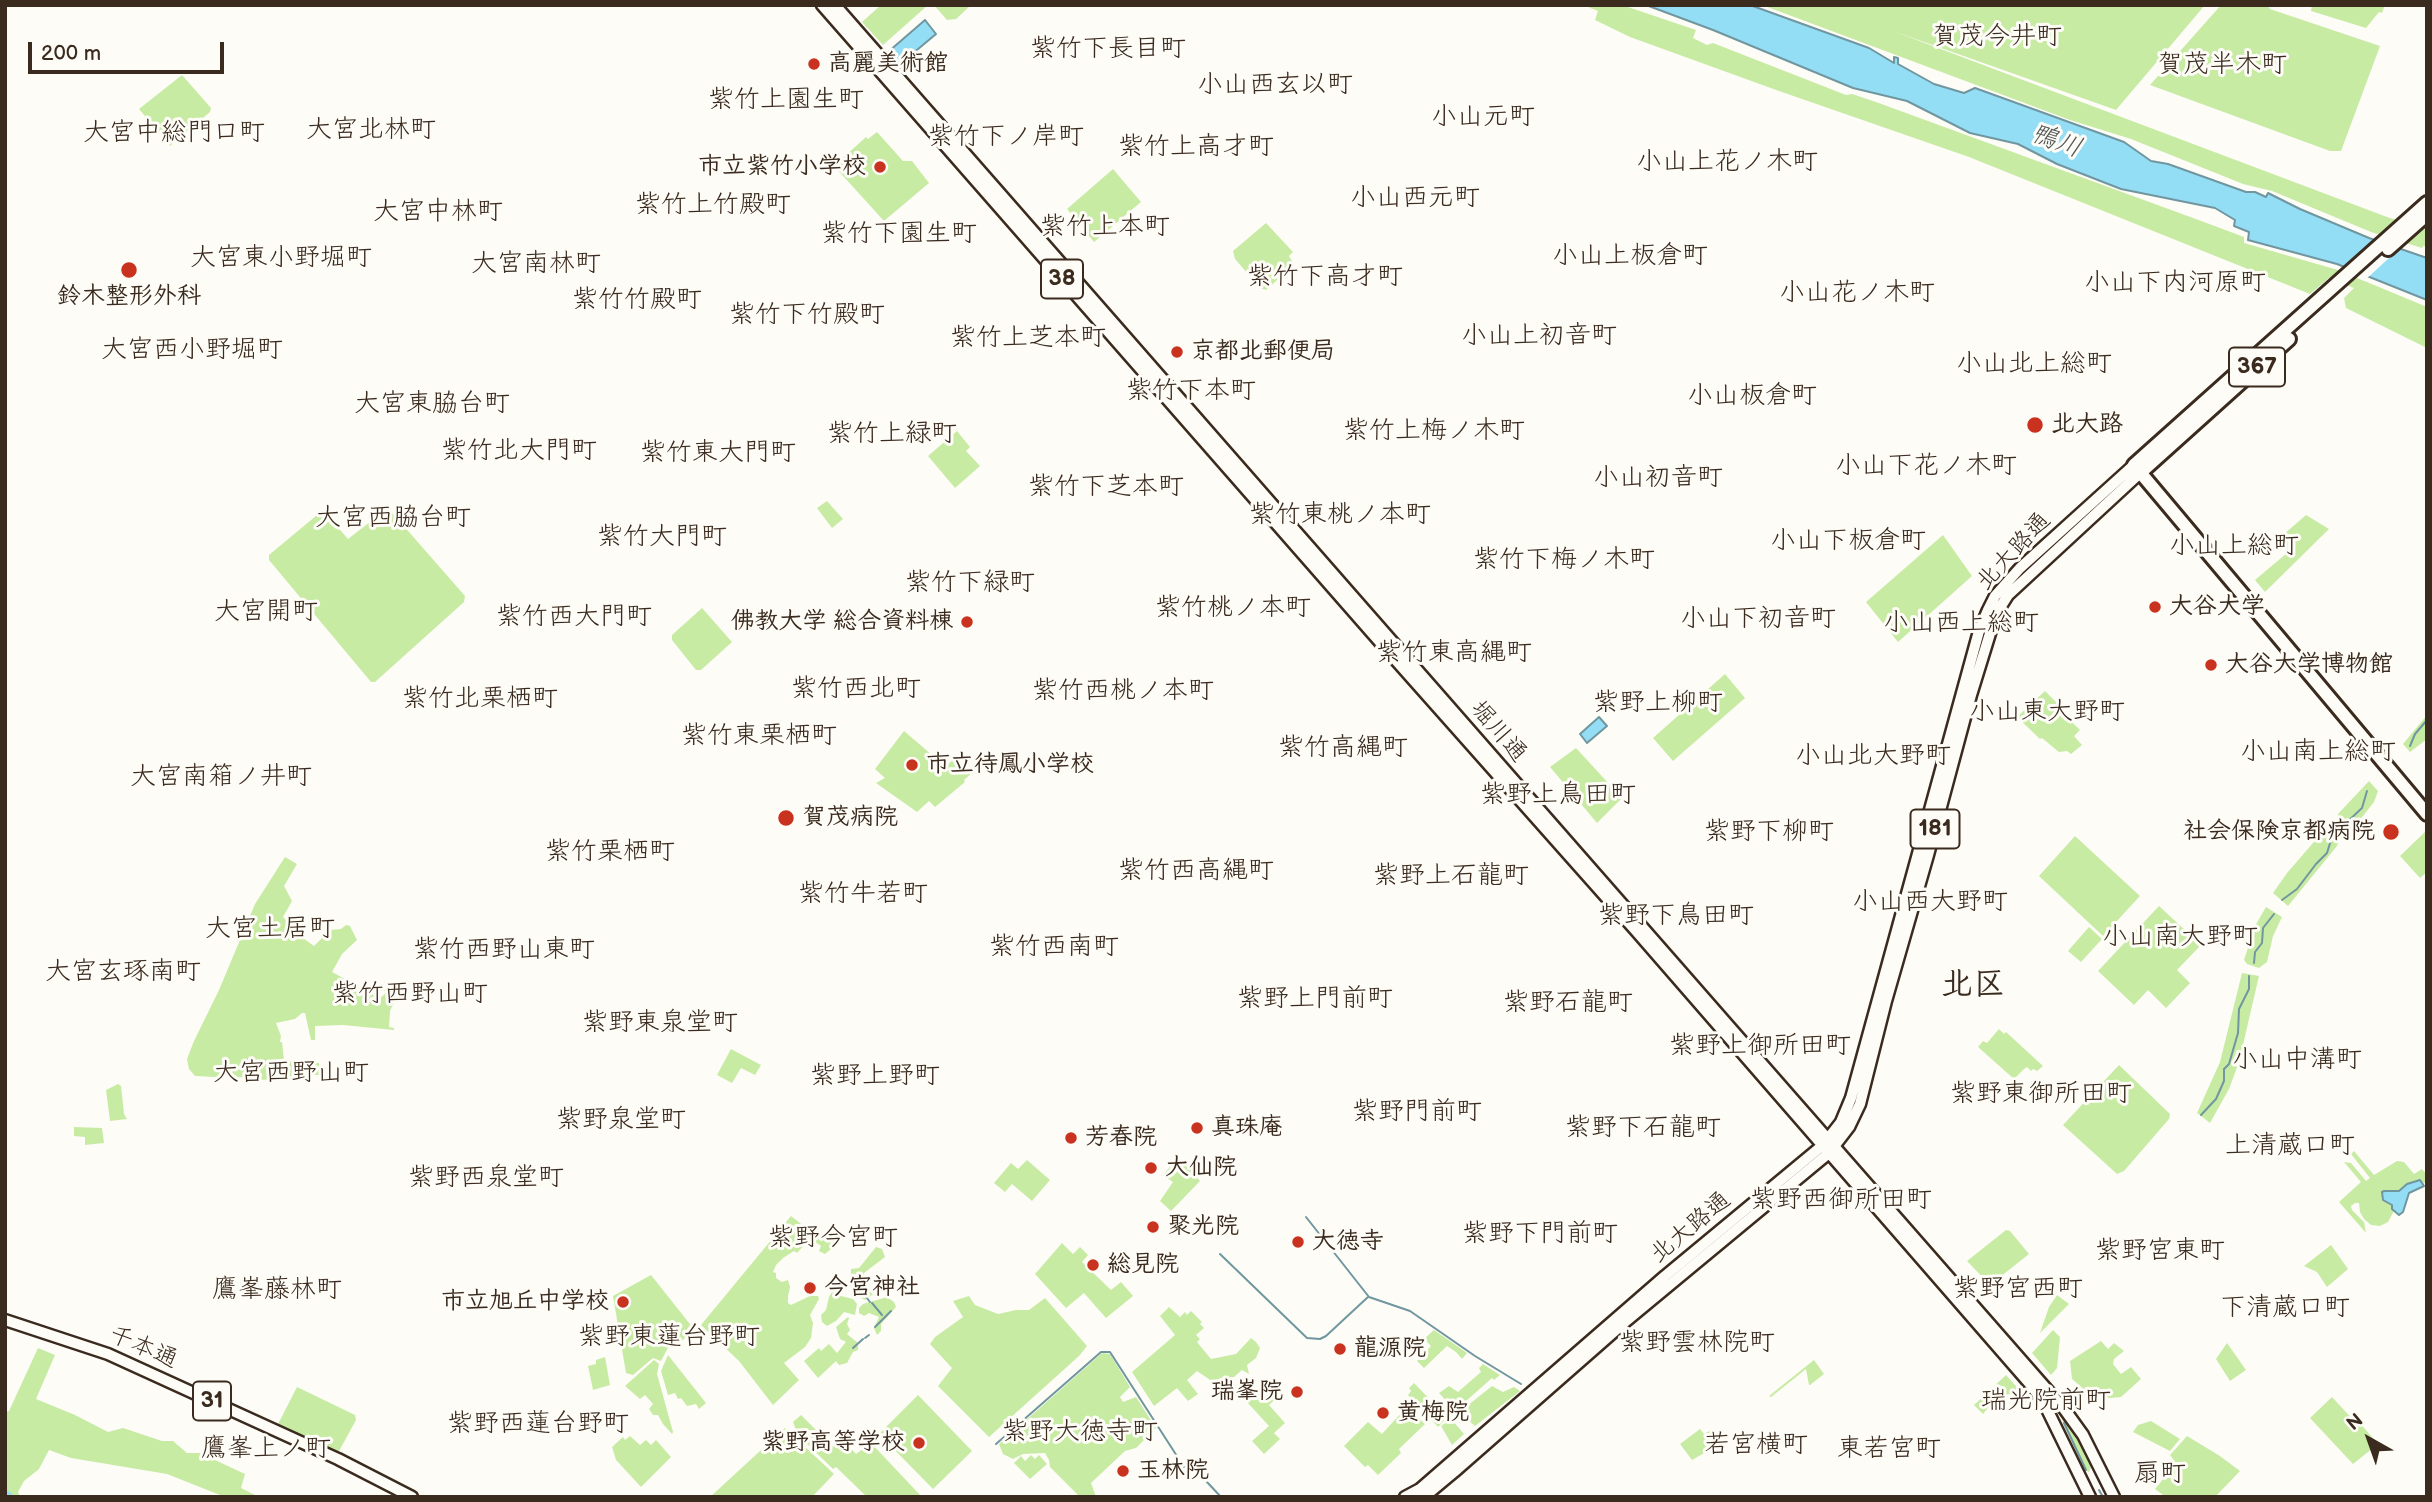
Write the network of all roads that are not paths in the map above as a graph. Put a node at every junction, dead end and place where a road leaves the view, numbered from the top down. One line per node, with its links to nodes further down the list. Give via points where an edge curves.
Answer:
1 (822, 5): 9 (main road, 堀川通 / 38)
2 (835, 5): 9 (main road, 堀川通 / 38, via 1663,949)
3 (2427, 203): 5 (highway, 北大路通 / 367)
4 (2427, 214): 5 (highway, 北大路通 / 367)
5 (2411, 223): 6 (highway, 北大路通 / 367)
6 (2140, 467): 7 (highway); 8 (highway); 9 (main road, 北大路通 / 181, via 2010,593 1996,614 1860,1104 1849,1127)
7 (2427, 802)
8 (2427, 814)
9 (1828, 1146): 12 (main road, 北大路通 / 181, via 1665,1276 1420,1489); 13 (main road, 北大路通 / 181); 14 (main road, 堀川通 / 38, via 2030,1384); 15 (main road, 堀川通 / 38, via 2065,1410)
10 (5, 1320): 11 (main road, 千本通 / 31, via 108,1354)
11 (412, 1497)
12 (1405, 1497)
13 (1423, 1497)
14 (2090, 1497)
15 (2114, 1497)

